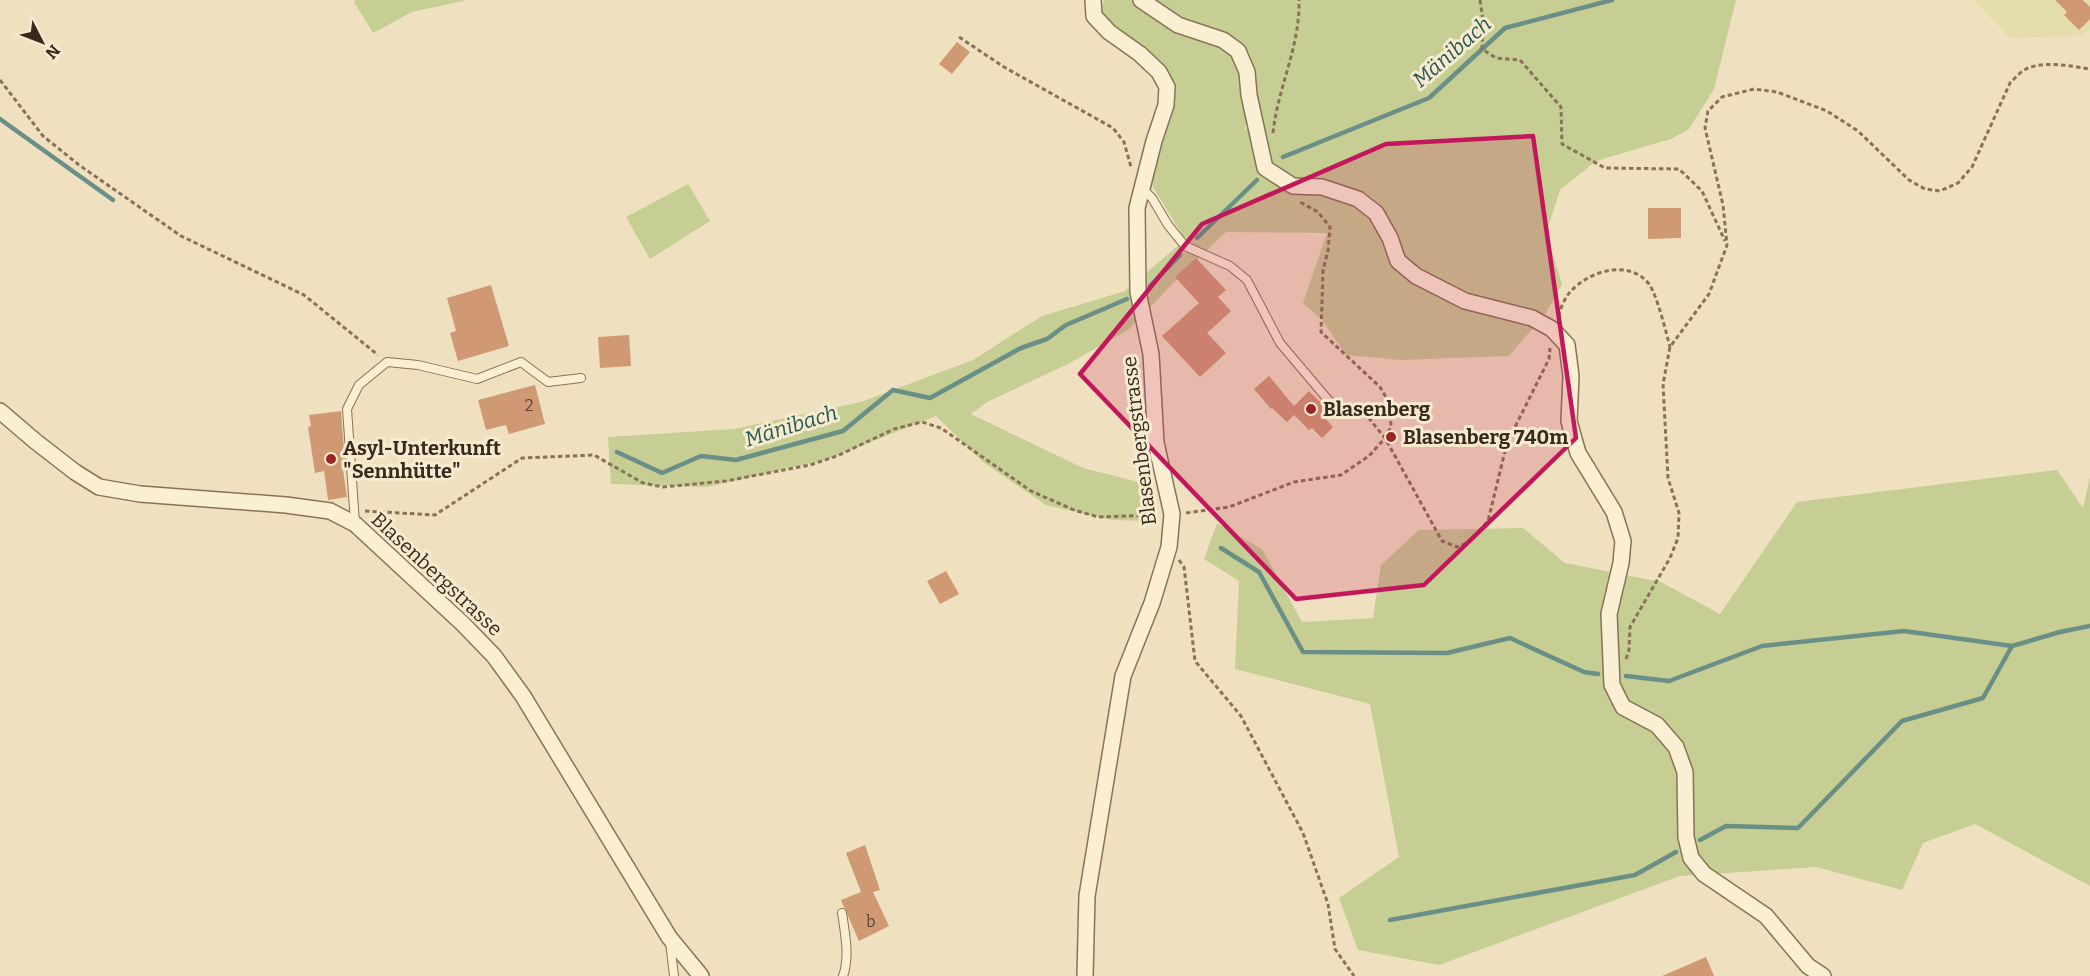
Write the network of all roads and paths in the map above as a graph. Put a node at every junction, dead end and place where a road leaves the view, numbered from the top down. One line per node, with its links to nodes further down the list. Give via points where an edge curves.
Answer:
1 (1093, 0): 10 (street, Blasenbergstrasse, via 1094,16 1159,72 1167,87 1166,105)
2 (1141, 0): 13 (street, via 1178,25 1223,40 1239,51 1247,72 1265,168 1293,186 1322,187 1358,199 1376,213 1398,261 1416,276 1466,301 1532,318)
3 (1299, 0): 8 (path, via 1295,49 1284,79)
4 (1480, 0): 12 (path, via 1482,49 1496,58 1520,60 1561,107 1562,144 1605,168 1679,169 1702,192)
5 (959, 37): 9 (path, via 1113,128 1124,142)
6 (2090, 69): 12 (path, via 2049,65 2028,68 2019,74 2010,83 1972,166 1958,183 1940,190 1925,189 1909,180 1858,131 1827,111 1777,92 1754,89 1722,97 1708,111 1704,128 1723,206)
7 (0, 81): 15 (path, via 43,136 79,165 181,236 304,295)
8 (1273, 137)
9 (1131, 169)
10 (1142, 188): 17 (lane, via 1185,246 1230,266 1247,280 1280,344 1329,402); 20 (street, Blasenbergstrasse, via 1137,208 1138,292 1151,354 1156,443)
11 (1298, 201): 19 (path, via 1318,212 1330,227 1323,270 1321,332 1380,387 1390,404 1391,427)
12 (1727, 245): 14 (path, via 1709,294)
13 (1552, 329): 14 (path, via 1569,292 1586,279 1612,268 1636,272 1651,286); 19 (path, via 1549,359 1507,443 1488,521 1469,542 1457,548 1442,541); 23 (street, via 1567,345 1569,421 1578,453 1614,512 1623,541 1609,614)
14 (1670, 347): 23 (path, via 1663,384 1668,478 1679,513 1678,538 1630,627 1625,663)
15 (387, 362): 16 (lane, via 477,379 521,362 548,382); 21 (lane, via 359,386 347,408)
16 (581, 378)
17 (1345, 408): 19 (path, via 1367,416)
18 (0, 411): 21 (street, Blasenbergstrasse, via 99,487 140,494 286,505)
19 (1384, 438): 20 (path, via 1369,456 1341,475 1294,482 1229,507)
20 (1172, 514): 21 (path, via 1098,517 1074,510 1030,491 941,428 922,422 894,429 810,465 726,481 663,487 643,483 594,455 522,458 435,514); 22 (street, Blasenbergstrasse)
21 (355, 517): 25 (street, Blasenbergstrasse, via 494,656 523,696)
22 (1169, 547): 29 (street, Blasenbergstrasse, via 1123,676 1087,896); 30 (path, via 1184,567 1195,661 1241,716 1303,833 1328,904 1335,950)
23 (1612, 675): 31 (street, via 1612,685 1623,706 1657,725 1676,747 1685,772 1686,837 1691,858 1704,874 1766,916 1808,966)
24 (842, 913): 28 (lane, via 846,937)
25 (669, 937): 26 (lane); 27 (street, Blasenbergstrasse)
26 (674, 976)
27 (701, 976)
28 (843, 976)
29 (1085, 976)
30 (1354, 976)
31 (1823, 976)

